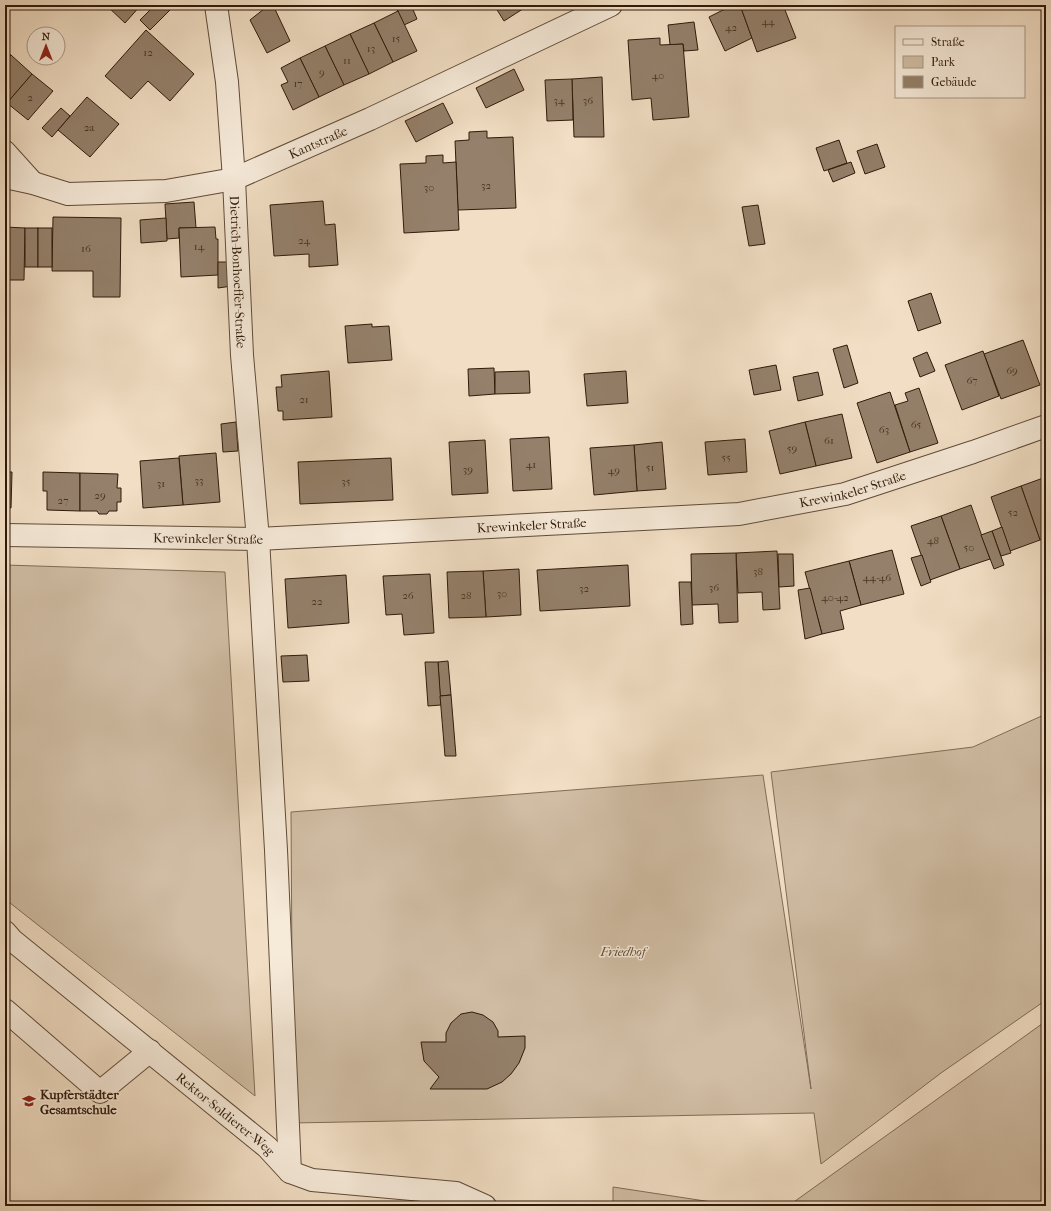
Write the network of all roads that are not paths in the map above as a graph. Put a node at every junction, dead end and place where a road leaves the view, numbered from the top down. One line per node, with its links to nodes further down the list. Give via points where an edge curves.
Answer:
1 (216, 5): 5 (street, Dietrich-Bonhoeffer-Straße, via 228,82)
2 (597, 8): 5 (street, Kantstraße, via 370,119)
3 (5, 152): 6 (street)
4 (5, 177): 6 (street, Kantstraße)
5 (234, 179): 6 (street, Kantstraße, via 166,191 113,194 68,194); 9 (street, Dietrich-Bonhoeffer-Straße, via 242,355)
6 (33, 183)
7 (1046, 426): 9 (street, Krewinkeler Straße, via 844,494 739,514)
8 (5, 535): 9 (street, Krewinkeler Straße)
9 (258, 539): 13 (street, Dietrich-Bonhoeffer-Straße, via 276,850)
10 (5, 932): 12 (street, Rektor-Soldierer-Weg)
11 (5, 1010): 12 (street, via 100,1092)
12 (150, 1051): 13 (street, Rektor-Soldierer-Weg, via 267,1147)
13 (290, 1172): 14 (street, Rektor-Soldierer-Weg, via 312,1180 456,1192)
14 (485, 1206)

